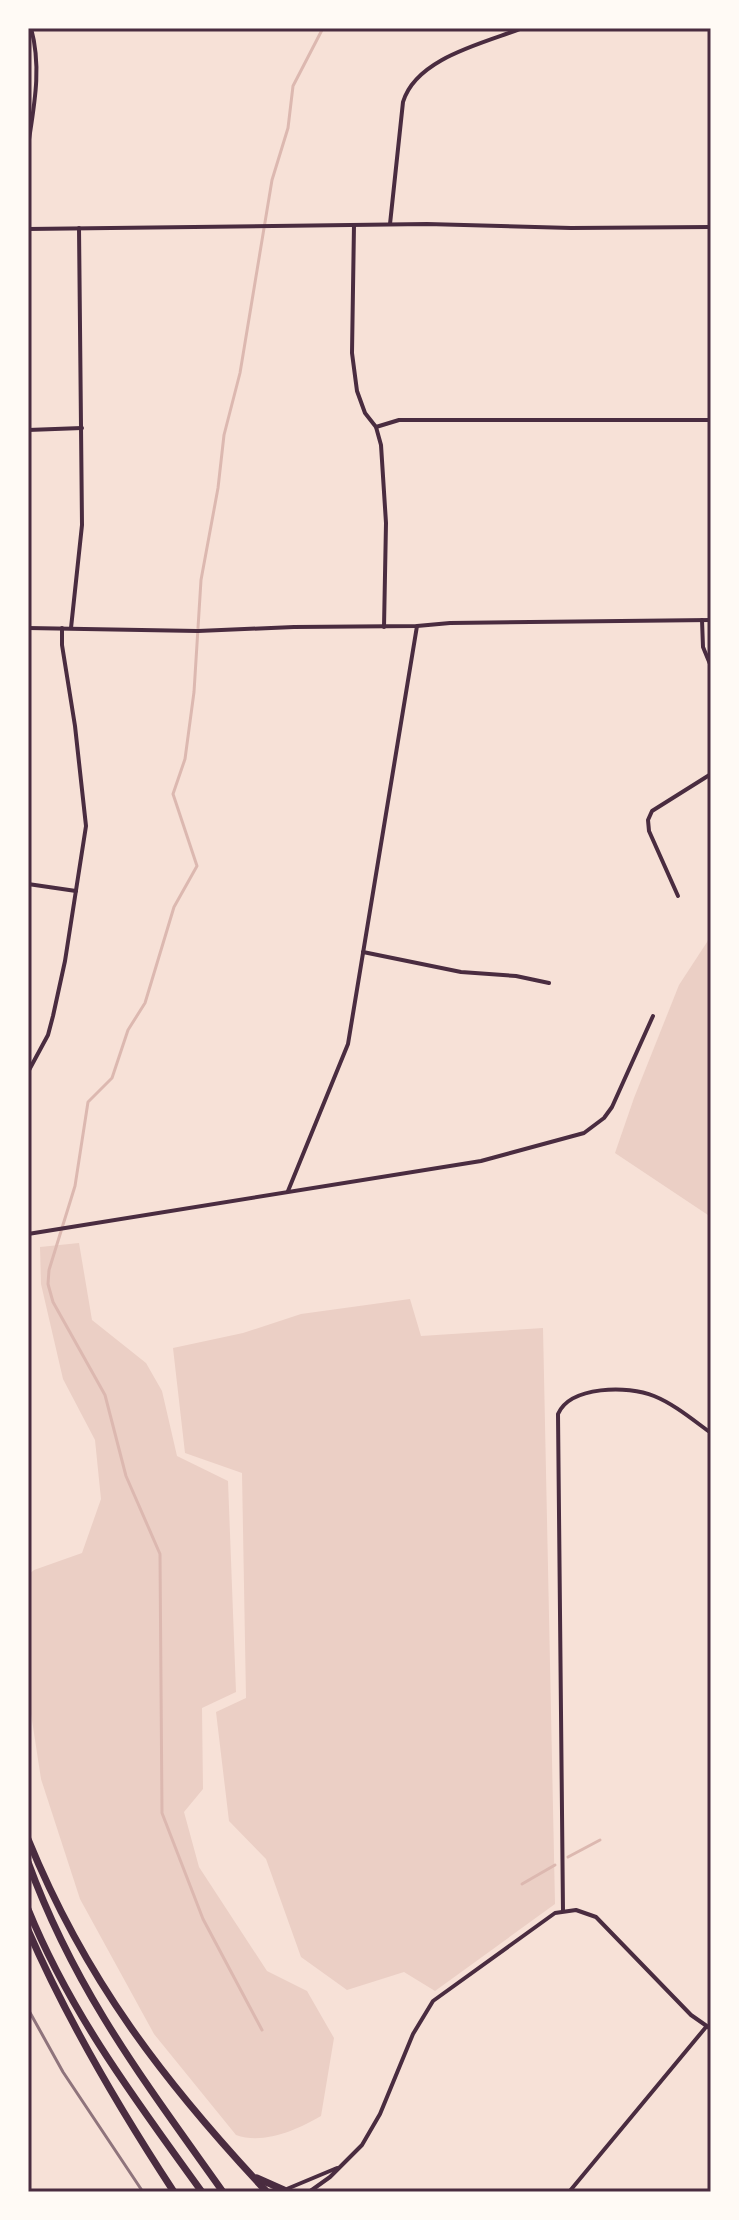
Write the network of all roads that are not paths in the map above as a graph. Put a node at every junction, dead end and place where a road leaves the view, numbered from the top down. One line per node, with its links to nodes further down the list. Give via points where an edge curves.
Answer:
1 (31, 28): 3 (street, via 38,72)
2 (523, 28): 4 (street, via 437,62 407,88)
3 (28, 146)
4 (390, 224): 5 (street); 6 (street)
5 (354, 225): 7 (street); 10 (street, via 354,377 365,413)
6 (711, 227)
7 (79, 228): 8 (street); 11 (street)
8 (28, 229)
9 (711, 420): 10 (street, via 399,420)
10 (376, 427): 16 (street, via 386,523)
11 (82, 428): 12 (street); 19 (street, via 82,525)
12 (28, 430)
13 (702, 620): 14 (street); 15 (street); 20 (street, via 703,647)
14 (711, 620)
15 (417, 626): 16 (street); 26 (street)
16 (384, 627): 19 (street)
17 (28, 628): 18 (street)
18 (62, 628): 19 (street); 24 (street, via 86,817)
19 (71, 628)
20 (710, 662): 21 (street)
21 (711, 686)
22 (711, 774): 25 (street, via 652,811 648,820)
23 (28, 884): 24 (street)
24 (76, 891): 29 (street, via 50,1029)
25 (678, 896)
26 (363, 952): 27 (street); 30 (street, via 348,1044)
27 (549, 983)
28 (653, 1016): 30 (street, via 612,1107 584,1133 481,1161)
29 (28, 1072)
30 (288, 1191): 31 (street)
31 (28, 1234)
32 (711, 1433): 36 (street, via 663,1400 640,1392 583,1393 560,1410 556,1441)
33 (28, 1839): 40 (highway, via 64,1919 115,2006 185,2103)
34 (28, 1862): 44 (highway, via 97,2011)
35 (28, 1909): 43 (highway, via 83,2020)
36 (563, 1911): 38 (street, via 596,1917); 39 (street, via 433,2001 371,2131)
37 (28, 1930): 42 (highway, via 103,2079)
38 (708, 2028): 47 (street)
39 (339, 2167): 41 (street); 46 (street)
40 (252, 2176): 41 (highway); 45 (highway)
41 (283, 2191)
42 (174, 2192)
43 (202, 2192)
44 (223, 2192)
45 (267, 2192)
46 (309, 2192)
47 (569, 2192)

